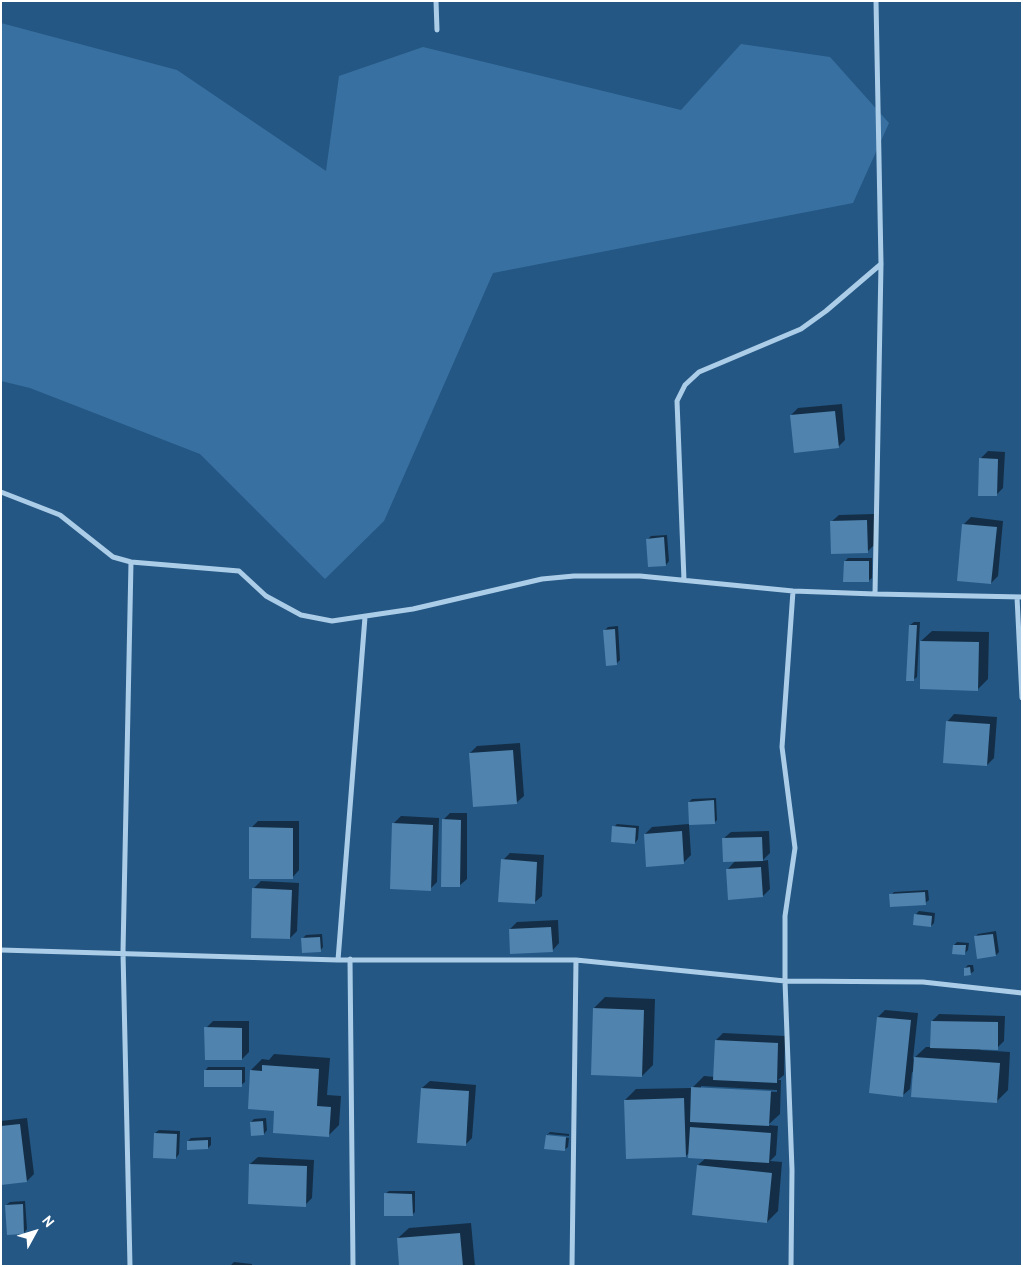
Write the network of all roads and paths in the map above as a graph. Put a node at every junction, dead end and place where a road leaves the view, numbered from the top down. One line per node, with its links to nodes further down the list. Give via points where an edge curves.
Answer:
1 (436, 1): 3 (street)
2 (876, 1): 4 (street)
3 (437, 30)
4 (881, 264): 7 (street, via 801,329 698,372 685,385 677,401); 9 (street)
5 (1, 492): 6 (street, via 60,514 113,557)
6 (132, 562): 11 (street, via 239,571 266,596 301,615 332,621); 14 (street)
7 (684, 580): 8 (street); 11 (street, via 640,576 542,579)
8 (793, 591): 9 (street); 18 (street, via 782,747 795,848 786,916)
9 (875, 594): 10 (street)
10 (1020, 597): 12 (street)
11 (365, 617): 16 (street)
12 (1022, 698)
13 (1, 950): 14 (street)
14 (124, 952): 16 (street); 20 (street)
15 (350, 959): 16 (street); 17 (street); 21 (street)
16 (338, 960)
17 (576, 960): 18 (street); 22 (street)
18 (785, 981): 19 (street, via 923,982); 23 (street, via 792,1170)
19 (1022, 992)
20 (130, 1266)
21 (353, 1266)
22 (572, 1266)
23 (791, 1266)

